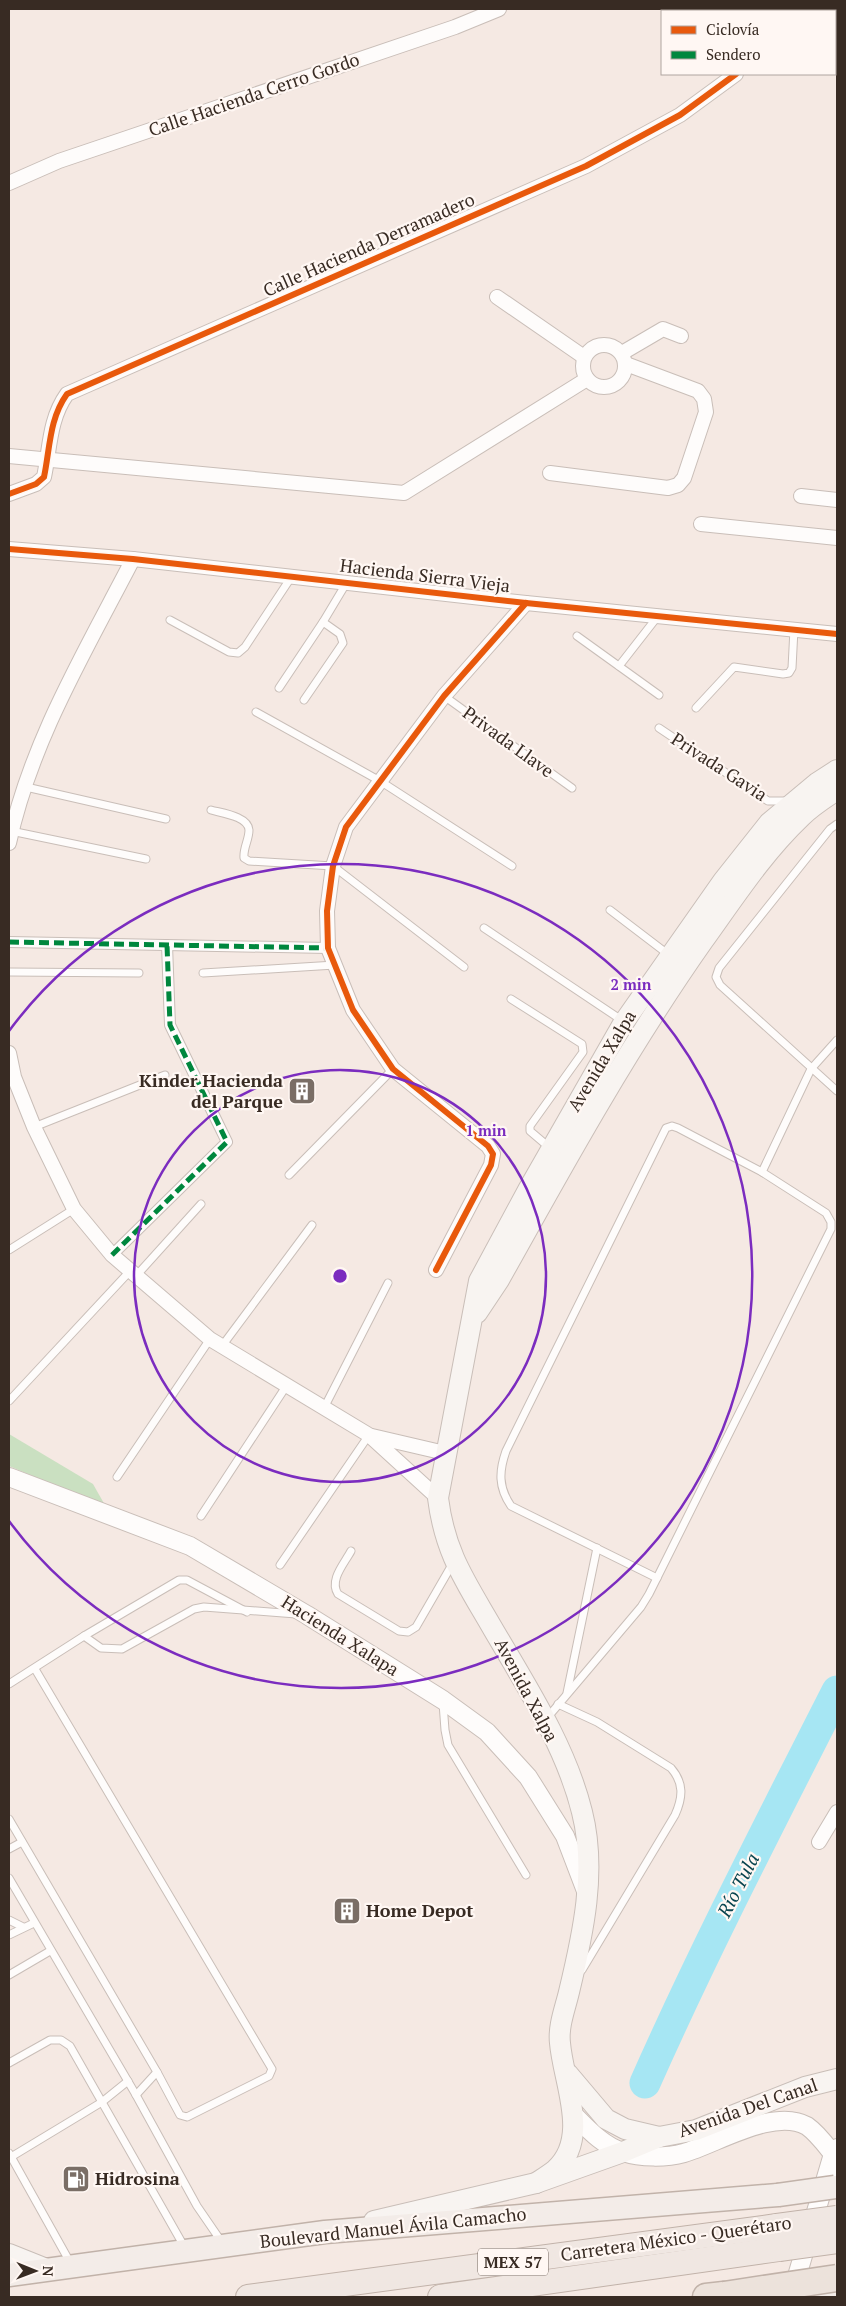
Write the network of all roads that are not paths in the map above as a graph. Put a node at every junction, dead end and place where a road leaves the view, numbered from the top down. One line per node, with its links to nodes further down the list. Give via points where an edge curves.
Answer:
1 (499, 9): 3 (street, Calle Hacienda Cerro Gordo, via 455,27 60,161)
2 (735, 75): 10 (street, Calle Hacienda Derramadero, via 680,115 586,166 66,394 54,419)
3 (9, 183)
4 (497, 297): 6 (street)
5 (681, 336): 7 (street, via 663,329)
6 (584, 357): 7 (street, via 592,348 602,344 613,346); 8 (street)
7 (624, 359): 8 (street, via 624,375 617,384 606,388 595,386); 11 (street, via 698,391 704,399 706,412 684,478 678,485 668,488)
8 (586, 378): 10 (street, via 404,493)
9 (9, 456): 10 (street)
10 (46, 460): 12 (street, Calle Hacienda Derramadero, via 44,478 40,482)
11 (550, 473)
12 (9, 494)
13 (801, 496): 14 (street)
14 (837, 500)
15 (701, 524): 16 (street)
16 (837, 538)
17 (9, 549): 18 (street, Hacienda Sierra Vieja)
18 (133, 559): 19 (street, Hacienda Sierra Vieja); 38 (street, via 50,719)
19 (292, 576): 20 (street, Hacienda Sierra Vieja); 23 (lane, via 245,648 238,653 229,652)
20 (347, 582): 21 (street, Hacienda Sierra Vieja); 24 (lane)
21 (526, 603): 22 (street, Hacienda Sierra Vieja); 31 (street)
22 (658, 616): 25 (street, Hacienda Sierra Vieja); 28 (lane)
23 (170, 620)
24 (323, 622): 29 (lane); 32 (lane, via 340,634 344,643)
25 (794, 629): 26 (street, Hacienda Sierra Vieja); 33 (lane, via 789,673 734,667)
26 (837, 634)
27 (577, 636): 28 (lane)
28 (619, 666): 30 (lane)
29 (279, 688)
30 (659, 695)
31 (444, 696): 37 (street); 39 (lane, Privada Llave)
32 (304, 700)
33 (696, 708)
34 (256, 712): 37 (lane)
35 (659, 728): 41 (lane, Privada Gavia, via 768,801)
36 (837, 770): 41 (main road, Avenida Xalpa)
37 (380, 781): 48 (street, via 346,827); 49 (lane)
38 (26, 787): 43 (street); 44 (lane)
39 (572, 788)
40 (837, 790): 41 (main road, Avenida Xalpa)
41 (798, 808): 55 (main road, Avenida Xalpa, via 769,823 723,881)
42 (211, 810): 48 (lane, via 241,819 246,824 249,830 243,852 249,861)
43 (13, 812): 46 (street)
44 (166, 819)
45 (837, 824): 67 (lane, via 830,828 719,968 716,977)
46 (10, 837): 47 (lane)
47 (146, 859)
48 (333, 866): 54 (street, via 327,911); 57 (lane)
49 (512, 866)
50 (610, 910): 55 (lane)
51 (484, 928): 62 (lane)
52 (9, 942): 53 (street)
53 (167, 945): 54 (street); 79 (street, via 170,1025 227,1142)
54 (328, 948): 56 (street)
55 (677, 961): 62 (main road, Avenida Xalpa); 63 (main road, Avenida Xalpa)
56 (335, 965): 60 (lane); 66 (street, via 353,1010)
57 (464, 967)
58 (9, 972): 59 (lane)
59 (139, 973)
60 (203, 973)
61 (511, 999): 72 (lane, via 582,1044 583,1052 530,1126 530,1131)
62 (624, 1022): 63 (main road); 72 (main road, Avenida Xalpa)
63 (642, 1032): 72 (main road, Avenida Xalpa)
64 (837, 1040): 67 (lane)
65 (9, 1053): 69 (street)
66 (393, 1069): 74 (lane); 80 (street, via 488,1146 493,1154 491,1165)
67 (811, 1069): 70 (lane); 73 (lane)
68 (165, 1075): 71 (lane)
69 (11, 1077): 71 (street)
70 (837, 1091)
71 (34, 1127): 76 (street)
72 (559, 1154): 88 (main road, Avenida Xalpa, via 479,1282)
73 (762, 1172): 93 (lane, via 678,1128 666,1128 506,1451 500,1482 511,1506); 97 (lane, via 826,1213 831,1230)
74 (289, 1175)
75 (201, 1204): 81 (lane)
76 (74, 1209): 78 (lane); 79 (street)
77 (312, 1225): 83 (lane)
78 (9, 1250)
79 (112, 1255): 81 (street)
80 (436, 1270)
81 (133, 1273): 83 (street); 85 (lane)
82 (388, 1283): 86 (lane)
83 (216, 1342): 84 (street); 90 (lane)
84 (287, 1385): 86 (street); 92 (lane)
85 (9, 1401)
86 (324, 1408): 87 (street)
87 (369, 1435): 88 (street); 91 (street); 96 (lane)
88 (445, 1453): 91 (main road, Avenida Xalpa)
89 (9, 1477): 99 (street, Hacienda Xalapa, via 190,1546)
90 (117, 1477)
91 (438, 1498): 95 (main road, Avenida Xalpa)
92 (201, 1516)
93 (597, 1548): 97 (lane); 103 (lane)
94 (351, 1551): 95 (lane, via 336,1578 338,1594 399,1631 408,1632 416,1627)
95 (454, 1562): 106 (main road, Avenida Xalpa)
96 (280, 1564)
97 (657, 1578): 103 (lane, via 641,1607)
98 (247, 1612): 99 (lane); 100 (lane, via 204,1607 194,1609 122,1648 101,1648); 100 (lane, via 187,1580 179,1580)
99 (307, 1615): 104 (street, Hacienda Xalapa)
100 (84, 1636): 101 (lane)
101 (35, 1669): 102 (lane); 124 (lane, via 272,2069 272,2073 187,2117 180,2115)
102 (9, 1684)
103 (567, 1693): 105 (lane)
104 (443, 1700): 112 (lane, via 448,1744); 114 (street, Hacienda Xalapa, via 487,1732 528,1777 565,1836)
105 (558, 1704): 106 (lane); 121 (lane, via 597,1722 671,1768 679,1777 681,1802)
106 (545, 1720): 114 (main road, Avenida Xalpa, via 582,1812 588,1844)
107 (837, 1812): 110 (street)
108 (9, 1819): 109 (lane)
109 (22, 1842): 111 (lane); 124 (lane)
110 (820, 1842)
111 (9, 1849)
112 (526, 1875)
113 (9, 1878): 116 (lane)
114 (588, 1896): 121 (main road, Avenida Xalpa)
115 (9, 1920): 117 (lane)
116 (34, 1923): 117 (lane); 119 (lane)
117 (23, 1927): 118 (lane)
118 (9, 1935)
119 (50, 1951): 120 (lane); 126 (lane)
120 (9, 1975)
121 (569, 1991): 123 (main road, Avenida Xalpa, via 561,2021 560,2043)
122 (9, 2063): 128 (lane, via 50,2040 61,2040 70,2046)
123 (566, 2070): 129 (main road, Avenida Xalpa); 130 (main road, Avenida Xalpa, via 606,2119 625,2129)
124 (157, 2072): 127 (lane)
125 (837, 2079): 130 (main road, Avenida Del Canal, via 805,2087 696,2130)
126 (128, 2082): 127 (lane); 128 (lane)
127 (136, 2095): 139 (lane, via 197,2206)
128 (102, 2102): 133 (lane); 140 (lane)
129 (572, 2114): 132 (street, via 594,2135); 134 (main road, Avenida Xalpa, via 570,2145 563,2159 555,2170)
130 (659, 2137): 132 (main road)
131 (835, 2151): 132 (street, via 806,2126 788,2121 763,2124 682,2153 652,2156); 148 (street)
132 (623, 2152): 134 (main road)
133 (10, 2155): 142 (lane)
134 (536, 2183): 137 (main road)
135 (836, 2186): 137 (main road, Boulevard Manuel Ávila Camacho, bridge, via 778,2195)
136 (837, 2218): 145 (highway, Carretera México - Querétaro / MEX 57, bridge)
137 (325, 2232): 139 (main road, Boulevard Manuel Ávila Camacho)
138 (837, 2241): 146 (highway, Carretera México - Querétaro / MEX 57, bridge)
139 (224, 2246): 140 (main road, Boulevard Manuel Ávila Camacho)
140 (186, 2251): 142 (main road, Boulevard Manuel Ávila Camacho)
141 (13, 2260): 142 (main road, Boulevard Manuel Ávila Camacho, via 49,2270)
142 (72, 2266)
143 (837, 2278): 147 (highway, bridge)
144 (837, 2294): 149 (main road)
145 (248, 2297)
146 (440, 2297)
147 (706, 2297)
148 (791, 2297)
149 (812, 2297)

